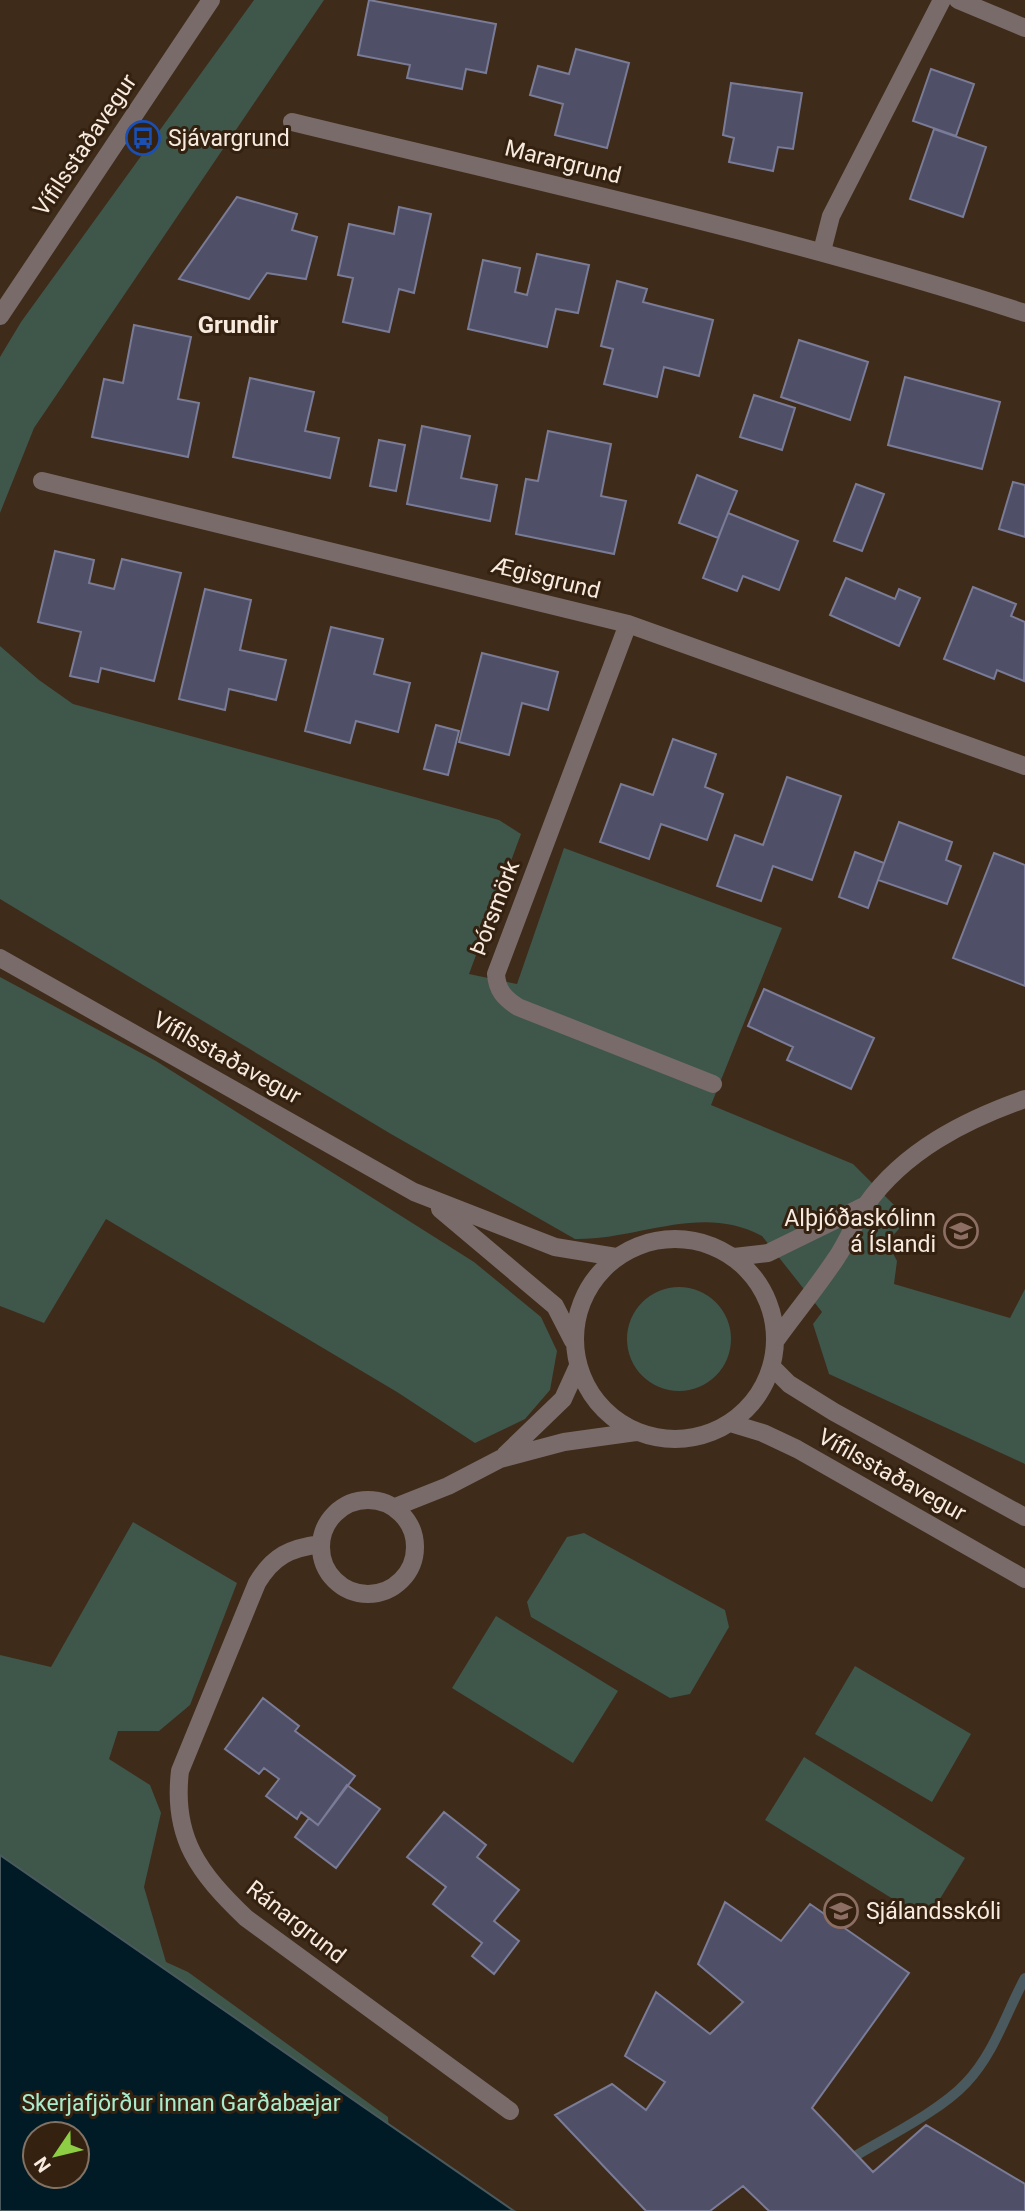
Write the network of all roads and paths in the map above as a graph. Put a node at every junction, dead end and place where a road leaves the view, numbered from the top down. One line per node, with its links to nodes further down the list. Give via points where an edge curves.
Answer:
1 (211, 0): 8 (street, Vífilsstaðavegur)
2 (942, 0): 6 (street, via 831,216)
3 (958, 0): 4 (street)
4 (1025, 28)
5 (292, 122): 6 (street, Marargrund)
6 (822, 251): 7 (street, Marargrund)
7 (1025, 313)
8 (0, 316)
9 (42, 481): 10 (street, Ægisgrund)
10 (628, 624): 11 (street, Ægisgrund); 13 (street, Þórsmörk, via 496,974 503,996 518,1007)
11 (1025, 766)
12 (0, 958): 15 (street, Vífilsstaðavegur)
13 (713, 1084)
14 (1025, 1098): 16 (street, via 974,1117 945,1135 893,1176)
15 (430, 1200): 17 (street, Vífilsstaðavegur, via 555,1247); 20 (street, Vífilsstaðavegur, via 555,1306)
16 (866, 1205): 18 (street, via 768,1253); 19 (street, via 839,1256)
17 (616, 1257): 18 (street, Vífilsstaðavegur, via 654,1240 675,1238 706,1244); 20 (street, Vífilsstaðavegur, via 595,1278 581,1304)
18 (734, 1257): 19 (street, Vífilsstaðavegur, via 764,1292 773,1313)
19 (776, 1340): 22 (street, Vífilsstaðavegur)
20 (575, 1344): 21 (street, Vífilsstaðavegur)
21 (578, 1366): 24 (street, Vífilsstaðavegur, via 600,1406); 25 (street, via 563,1399)
22 (772, 1367): 23 (street, Vífilsstaðavegur, via 749,1408); 27 (street, Vífilsstaðavegur, via 789,1384 835,1412)
23 (730, 1423): 24 (street, Vífilsstaðavegur, via 684,1439); 29 (street, Vífilsstaðavegur, via 797,1449)
24 (636, 1432): 25 (street, via 564,1441)
25 (500, 1460): 26 (street)
26 (395, 1507): 28 (street, via 379,1500 347,1504 329,1521); 28 (street, via 407,1518 416,1550 403,1580 390,1590 366,1594 342,1587 330,1575)
27 (1025, 1517)
28 (321, 1544): 30 (street, Ránargrund, via 279,1555 257,1583 180,1770 177,1800 186,1845 212,1886 246,1918)
29 (1025, 1579)
30 (510, 2110)

